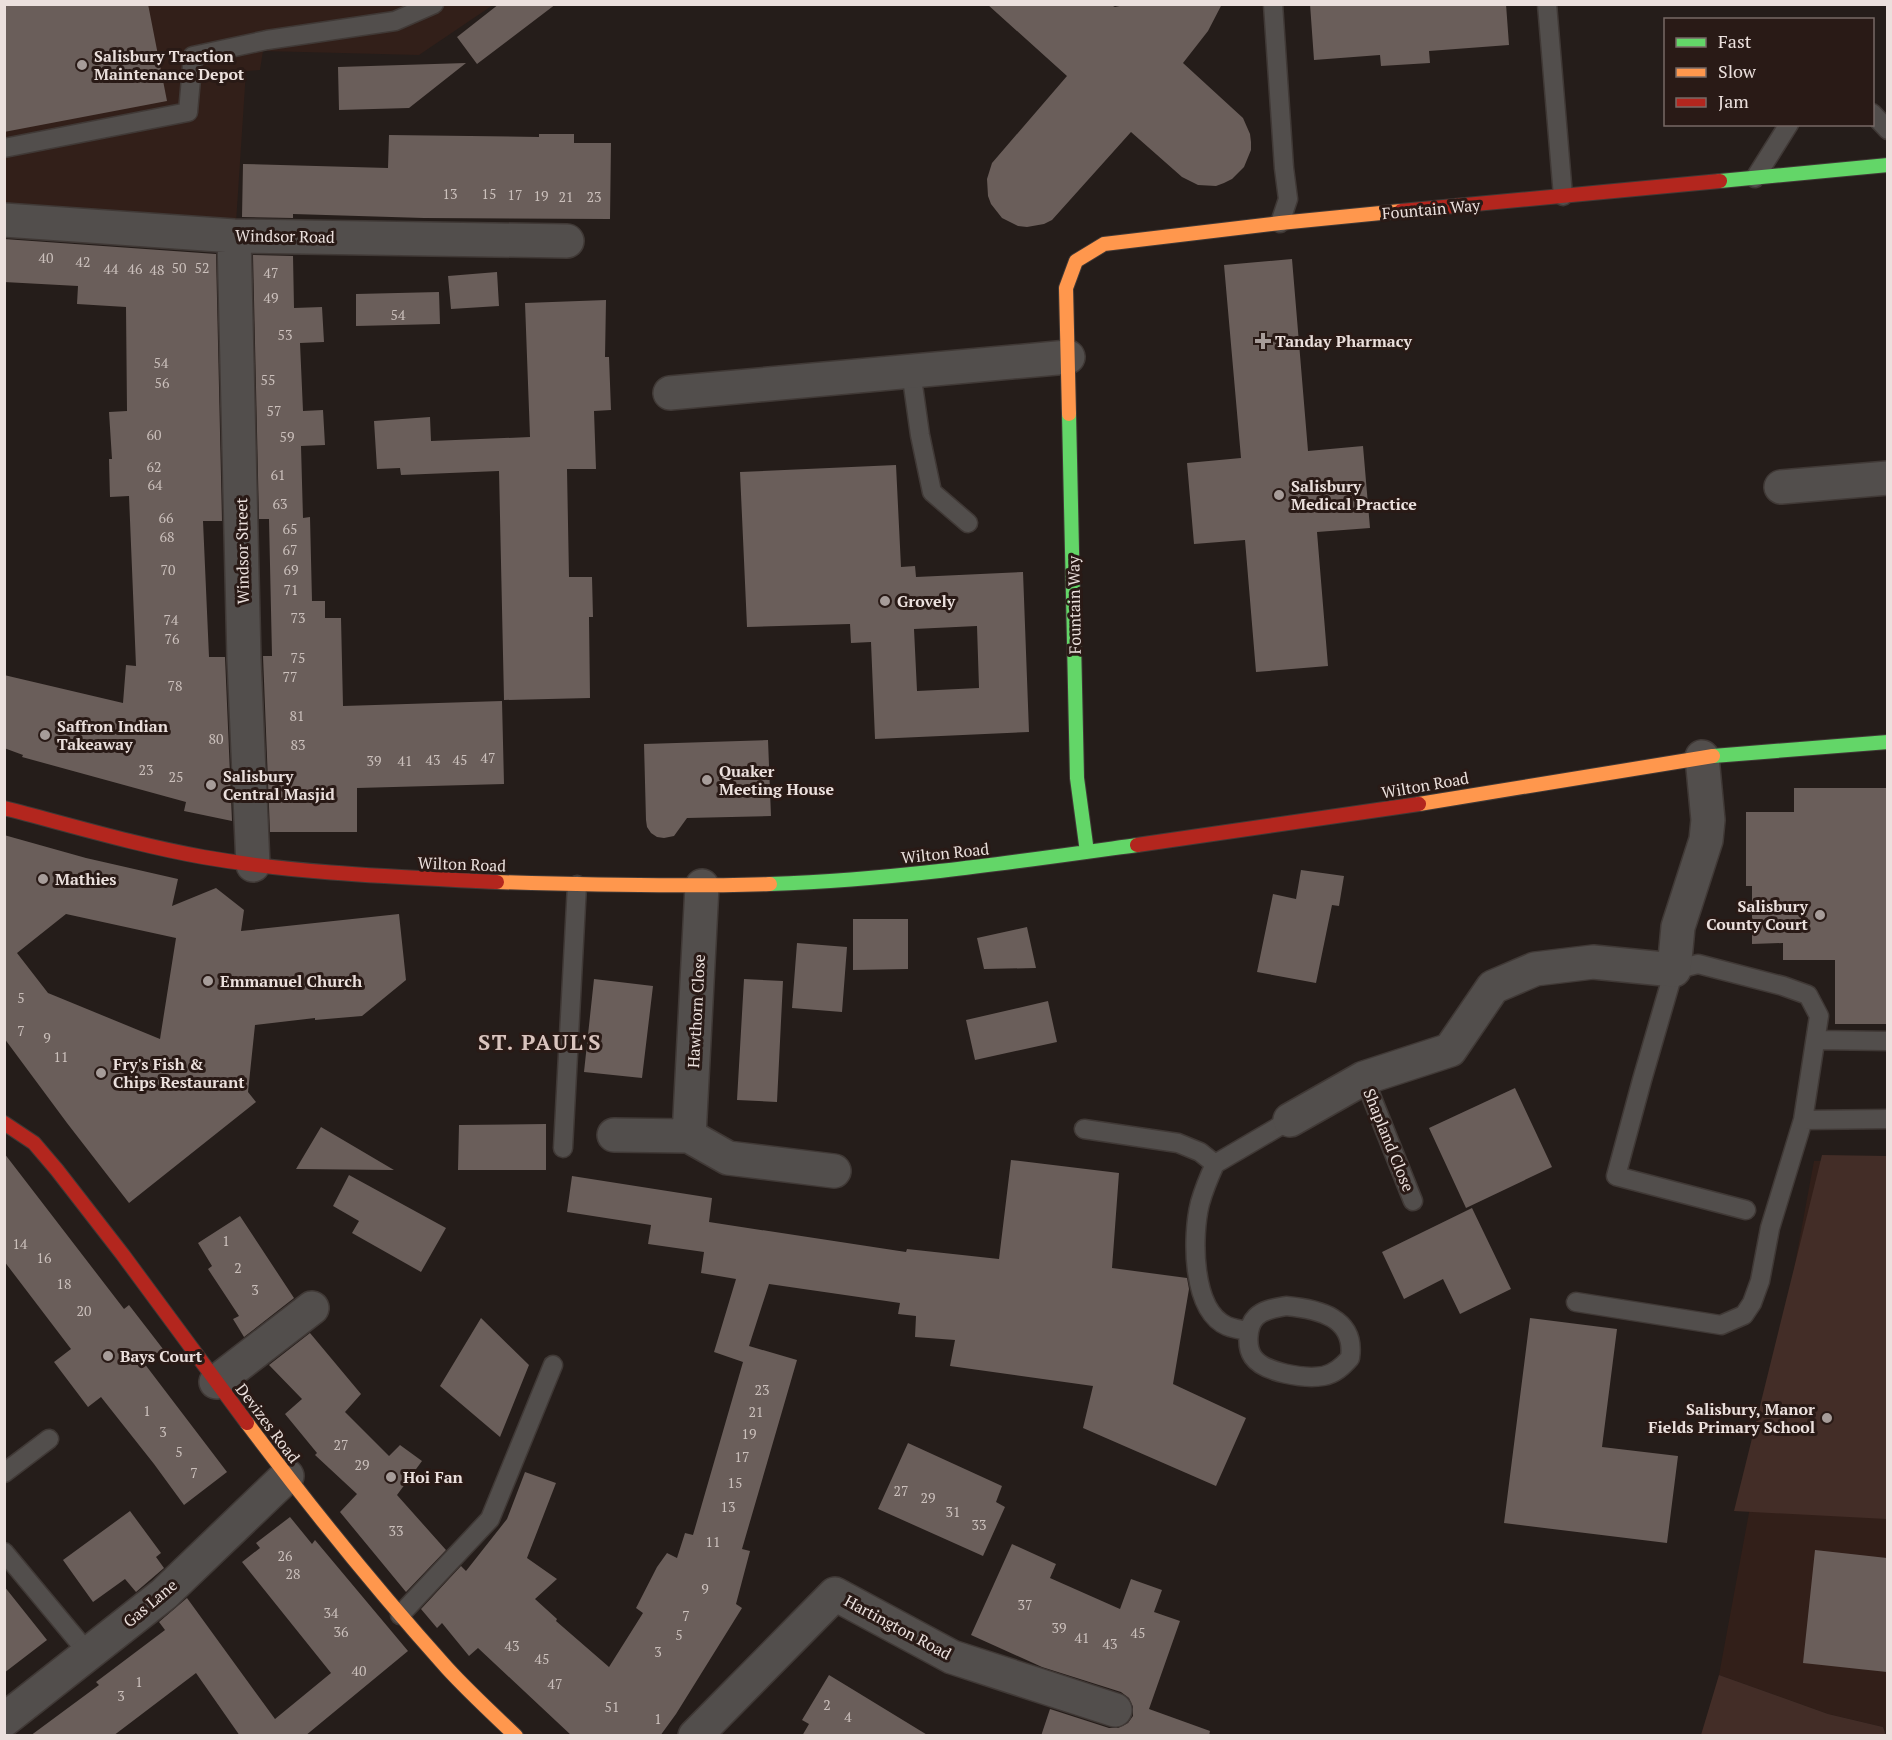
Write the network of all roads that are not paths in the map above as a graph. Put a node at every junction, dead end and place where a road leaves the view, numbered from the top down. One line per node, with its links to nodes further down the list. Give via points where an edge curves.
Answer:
1 (434, 4): 7 (lane, via 395,21 267,40 193,56 188,112)
2 (1273, 4): 12 (lane, via 1288,199)
3 (1547, 4): 10 (lane)
4 (1874, 115): 6 (lane)
5 (1788, 126): 9 (lane)
6 (1887, 130)
7 (4, 148)
8 (1887, 165): 9 (main road, Fountain Way)
9 (1755, 178): 10 (main road, Fountain Way)
10 (1563, 196): 12 (main road, Fountain Way)
11 (4, 220): 13 (street, Windsor Road)
12 (1280, 223): 15 (main road, Fountain Way, via 1104,244 1076,261 1066,288)
13 (234, 236): 14 (street, Windsor Road); 25 (street, Windsor Street, via 244,660)
14 (567, 241)
15 (1068, 357): 16 (street); 24 (main road, Fountain Way, via 1077,778)
16 (911, 371): 17 (street); 20 (lane, via 932,492)
17 (670, 393)
18 (1887, 478): 19 (street)
19 (1781, 488)
20 (968, 523)
21 (1887, 742): 22 (main road, Wilton Road)
22 (1702, 757): 24 (main road, Wilton Road, via 1331,818); 28 (street, via 1706,840 1678,927)
23 (4, 808): 25 (main road, Wilton Road, via 137,843)
24 (1087, 852): 27 (main road, Wilton Road, via 830,882)
25 (254, 865): 26 (main road, Wilton Road, via 340,875)
26 (577, 885): 27 (main road, Wilton Road); 39 (lane)
27 (702, 886): 38 (street, Hawthorn Close)
28 (1674, 970): 29 (lane, via 1698,964 1808,995 1819,1016); 31 (street, Shapland Close, via 1593,962 1535,969 1493,987 1450,1050); 43 (lane, via 1616,1176)
29 (1816, 1040): 30 (lane); 34 (lane)
30 (1887, 1041)
31 (1364, 1078): 33 (street, Shapland Close); 42 (lane, Shapland Close)
32 (1887, 1119): 34 (lane)
33 (1290, 1120): 40 (lane)
34 (1803, 1120): 44 (lane, via 1770,1228 1760,1281 1744,1315 1721,1325)
35 (4, 1123): 48 (main road, Devizes Road, via 47,1157)
36 (1084, 1130): 40 (lane, via 1178,1143 1200,1152)
37 (614, 1134): 38 (street)
38 (689, 1136): 41 (street, via 728,1158)
39 (563, 1148)
40 (1215, 1164): 46 (lane, via 1199,1205 1195,1262 1199,1285 1218,1320)
41 (834, 1171)
42 (1413, 1201)
43 (1746, 1210)
44 (1576, 1302)
45 (312, 1308): 48 (street)
46 (1249, 1331): 46 (lane, via 1255,1318 1269,1309 1305,1308 1338,1321 1349,1335 1350,1358 1324,1376 1274,1371 1253,1357)
47 (553, 1365): 53 (lane, via 490,1519)
48 (216, 1382): 51 (main road, Devizes Road)
49 (49, 1439): 50 (lane)
50 (4, 1473)
51 (287, 1476): 53 (main road, Devizes Road); 54 (street, Gas Lane, via 164,1594)
52 (4, 1552): 54 (lane)
53 (400, 1615): 57 (main road, Devizes Road)
54 (88, 1653): 56 (street, Gas Lane)
55 (1115, 1710): 58 (street, Hartington Road, via 952,1657 835,1594)
56 (4, 1720)
57 (516, 1736)
58 (695, 1736)

